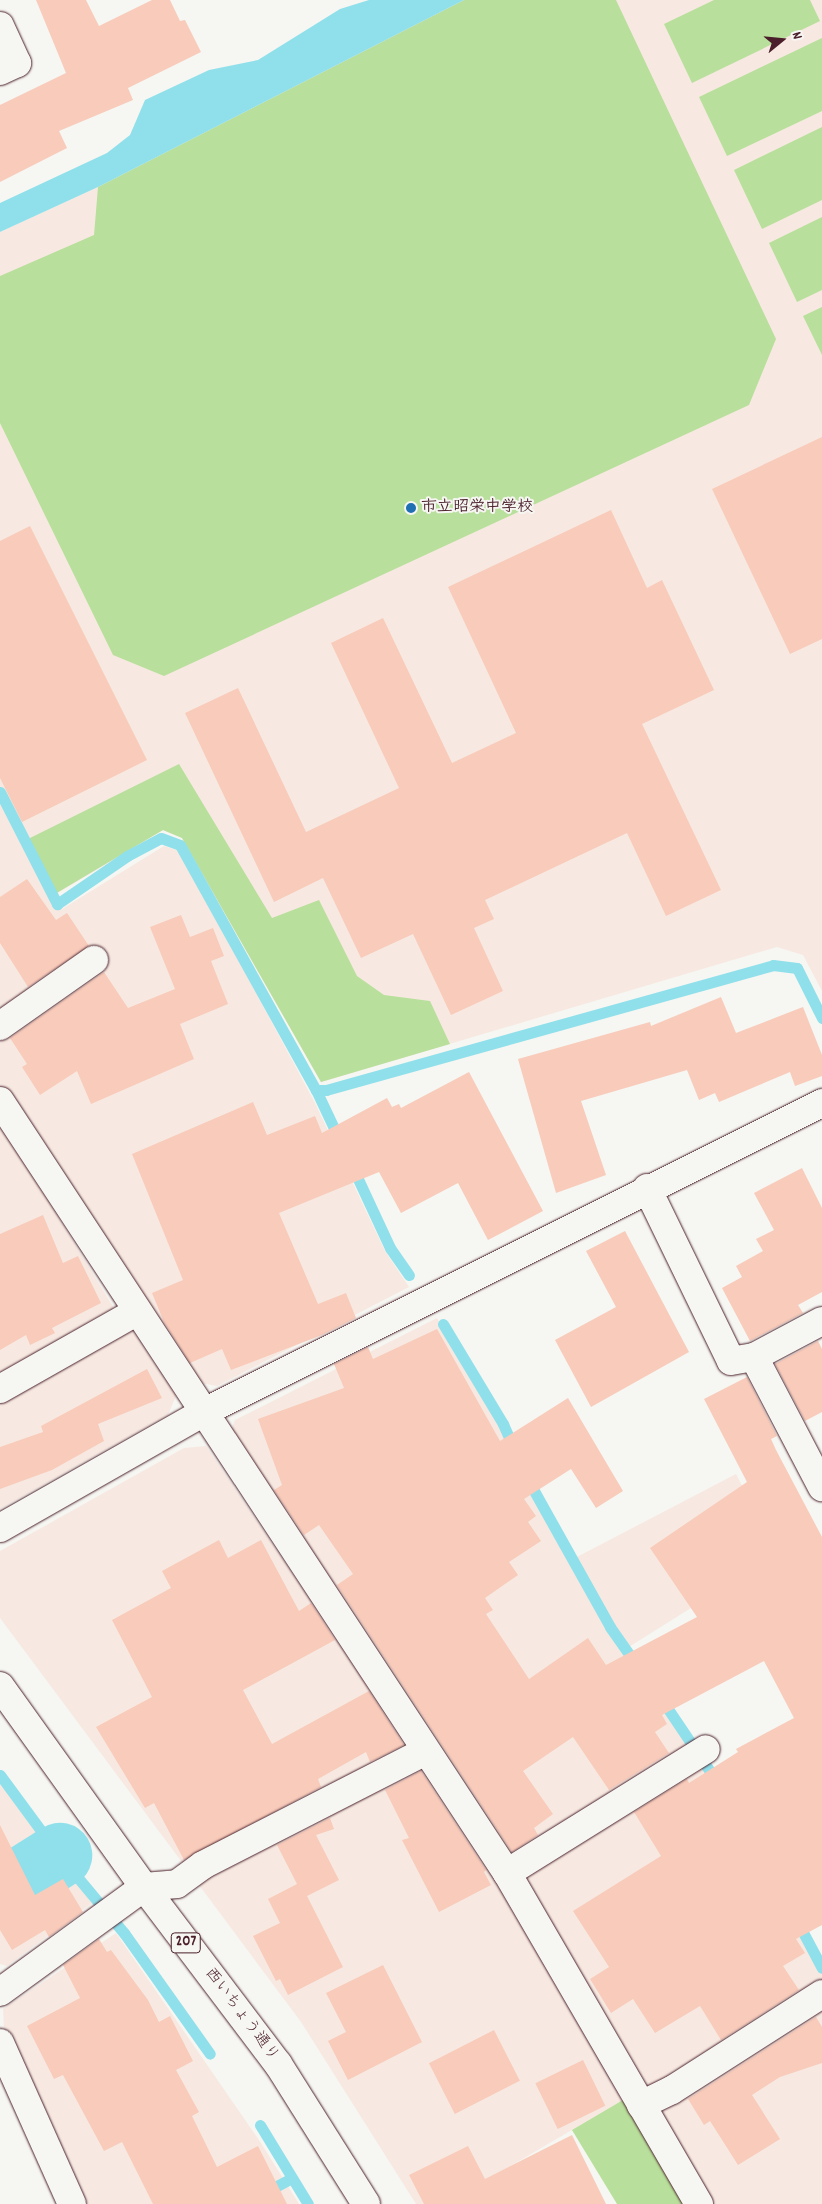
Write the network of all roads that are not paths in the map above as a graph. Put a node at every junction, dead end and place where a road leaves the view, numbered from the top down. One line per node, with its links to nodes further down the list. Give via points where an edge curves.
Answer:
1 (0, 26): 2 (main road, via 17,63)
2 (0, 72)
3 (94, 960): 4 (main road)
4 (0, 1026)
5 (0, 1101): 8 (main road)
6 (822, 1103): 7 (main road)
7 (647, 1188): 10 (main road, via 731,1361); 12 (main road)
8 (136, 1312): 11 (main road); 12 (main road)
9 (822, 1321): 10 (main road)
10 (754, 1357): 13 (main road)
11 (0, 1389)
12 (204, 1412): 14 (main road); 16 (main road)
13 (822, 1487)
14 (0, 1528)
15 (0, 1686): 19 (main road, 西いちょう通り / 207)
16 (426, 1751): 18 (main road); 19 (main road, via 203,1865 177,1884)
17 (698, 1753): 18 (main road)
18 (507, 1873): 23 (main road)
19 (144, 1887): 20 (main road); 25 (main road, 西いちょう通り / 207, via 278,2064)
20 (0, 1992)
21 (822, 1994): 23 (main road, via 672,2090)
22 (0, 2043): 24 (main road)
23 (642, 2105): 26 (main road)
24 (72, 2204)
25 (366, 2204)
26 (699, 2204)

